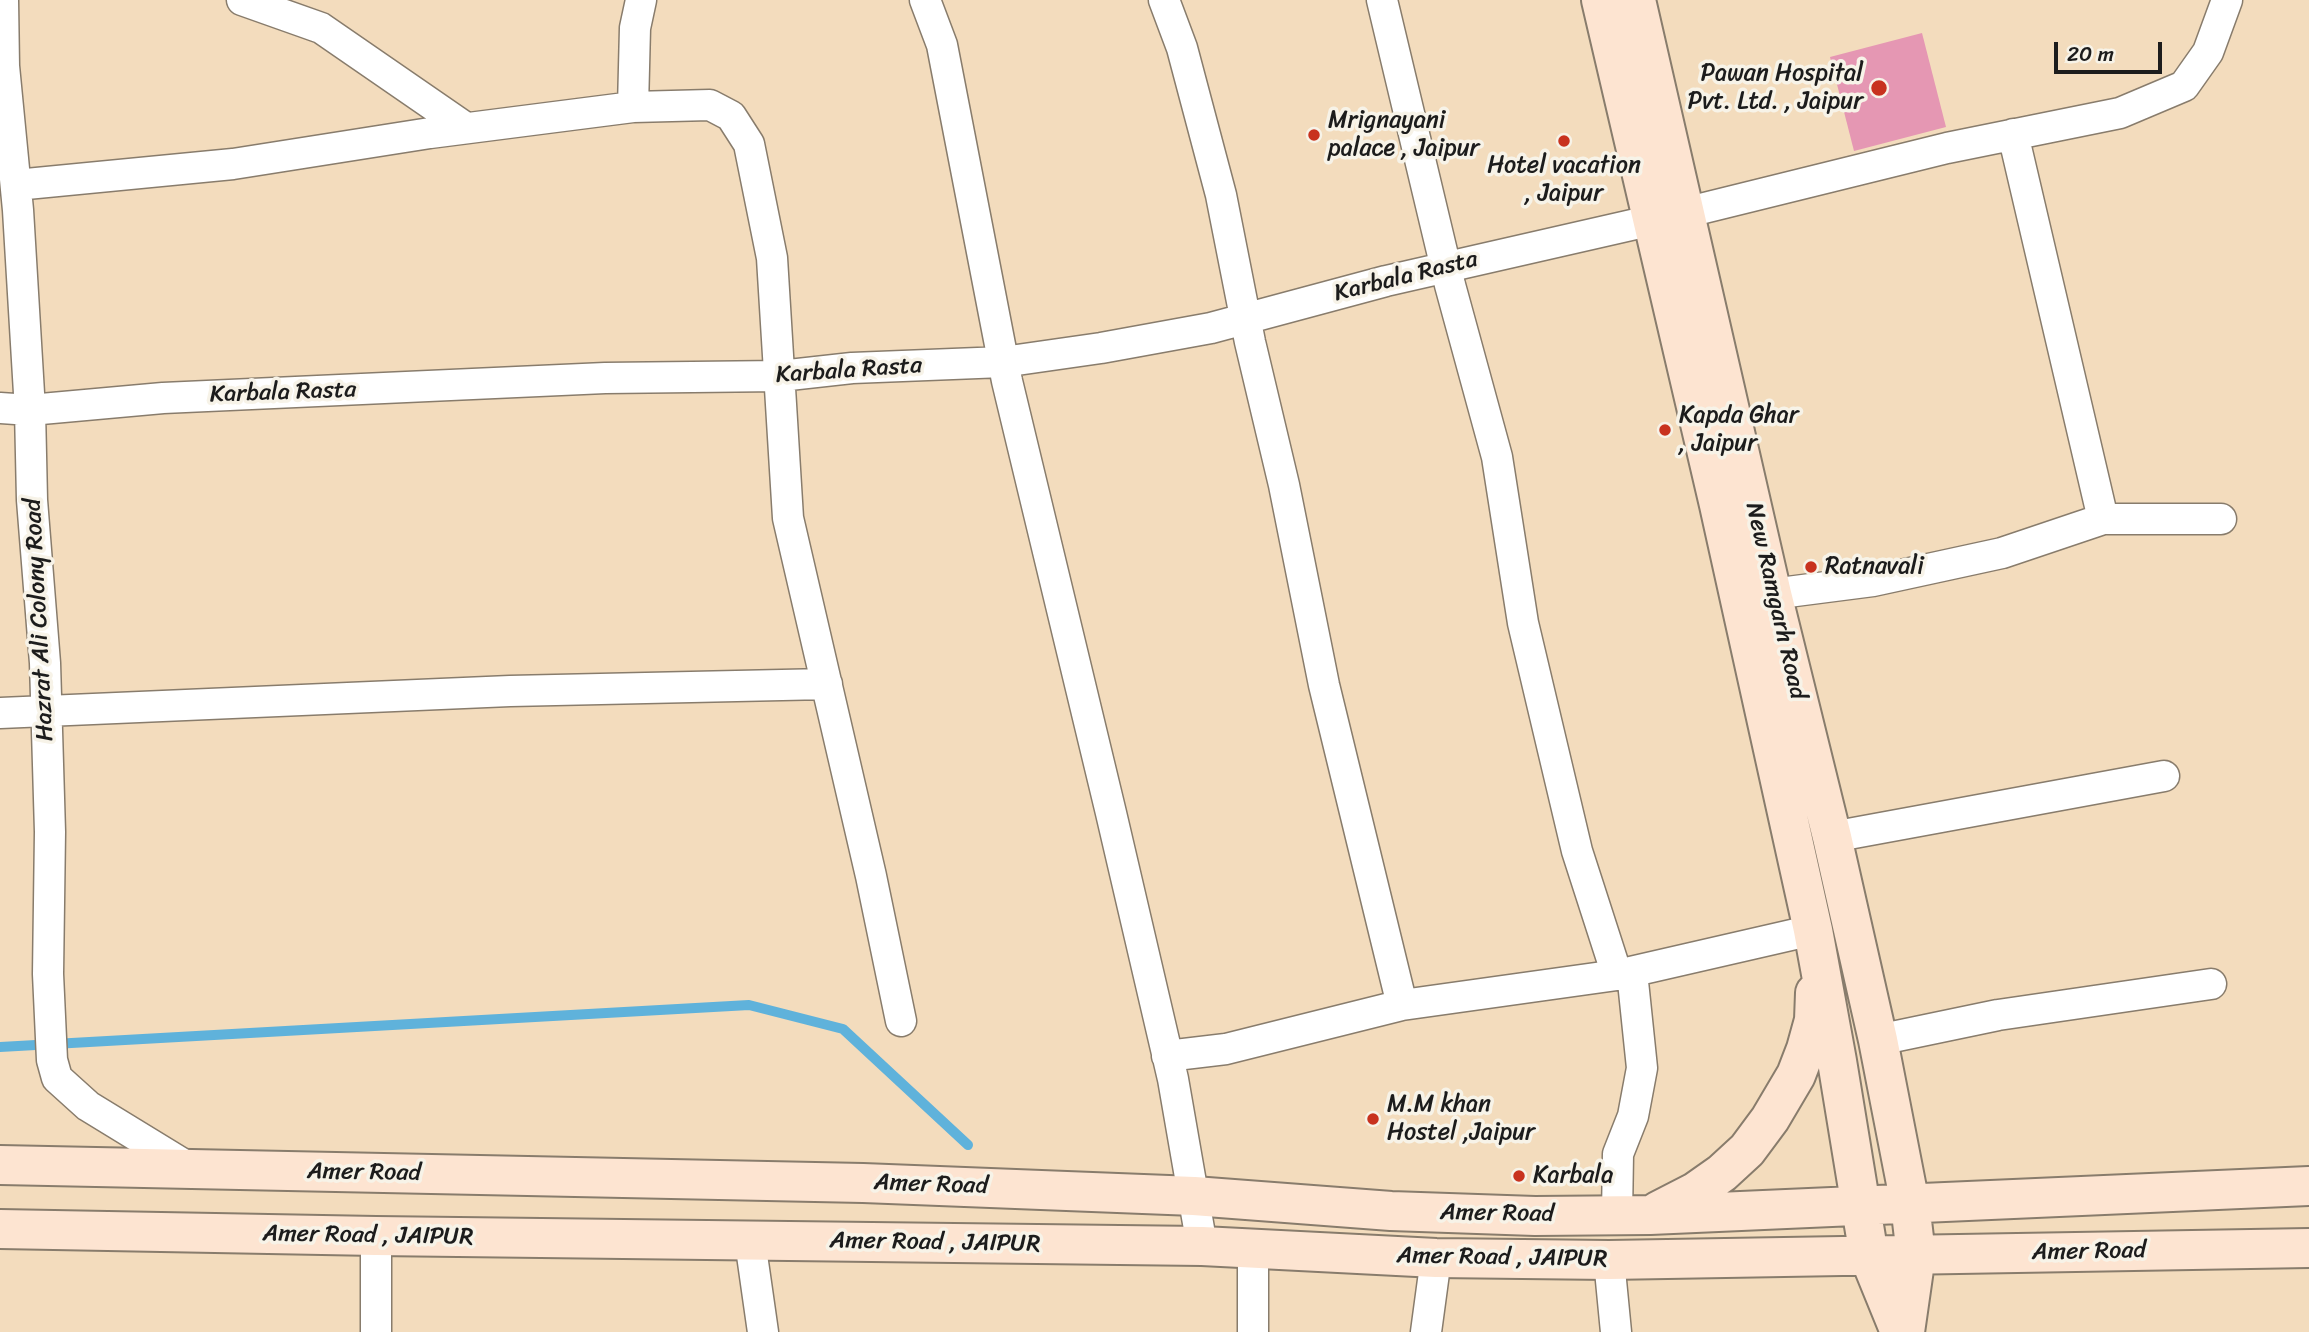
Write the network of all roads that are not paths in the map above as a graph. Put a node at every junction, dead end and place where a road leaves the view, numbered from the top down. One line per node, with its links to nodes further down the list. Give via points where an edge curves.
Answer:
1 (3, 0): 13 (street, Hazrat Ali Colony Road)
2 (242, 0): 11 (street, via 321,28)
3 (641, 0): 10 (street, via 635,28)
4 (925, 0): 17 (street, via 942,45)
5 (1164, 0): 16 (street, via 1182,48 1221,195)
6 (1382, 0): 15 (street)
7 (1601, 0): 14 (main road, New Ramgarh Road)
8 (1636, 0): 14 (main road, New Ramgarh Road)
9 (2227, 0): 12 (street, Karbala Rasta, via 2207,52 2184,86 2120,113)
10 (633, 107): 11 (street); 18 (street, via 710,105 732,116 749,145 772,258)
11 (466, 128): 13 (street, via 233,164)
12 (2012, 134): 14 (street, Karbala Rasta); 21 (street)
13 (10, 170): 20 (street, Hazrat Ali Colony Road)
14 (1669, 217): 15 (street, Karbala Rasta); 23 (main road, New Ramgarh Road); 29 (main road, New Ramgarh Road, via 1720,505)
15 (1446, 267): 16 (street, Karbala Rasta); 30 (street, via 1497,457 1523,623 1577,851)
16 (1245, 319): 17 (street, Karbala Rasta, via 1115,346); 32 (street, via 1324,685)
17 (1003, 362): 18 (street, Karbala Rasta); 35 (street)
18 (780, 376): 20 (street, Karbala Rasta, via 604,378 163,398); 24 (street, via 788,518)
19 (0, 408): 20 (street, Karbala Rasta)
20 (30, 410): 25 (street, Hazrat Ali Colony Road)
21 (2103, 519): 22 (street); 23 (street, via 2002,553 1873,581)
22 (2221, 519)
23 (1772, 594): 28 (main road, New Ramgarh Road)
24 (827, 684): 25 (street, via 510,691); 33 (street)
25 (46, 711): 26 (street); 37 (street, Hazrat Ali Colony Road, via 48,974 52,1060 57,1077 88,1106)
26 (0, 713)
27 (2164, 776): 28 (street)
28 (1832, 837): 34 (main road, New Ramgarh Road)
29 (1813, 930): 30 (street); 41 (main road, New Ramgarh Road); 42 (main road, via 1814,1020 1796,1075 1770,1119 1747,1150 1695,1192)
30 (1624, 973): 32 (street); 42 (street, via 1642,1068 1633,1116 1618,1154)
31 (2211, 984): 34 (street, via 1998,1015)
32 (1402, 1005): 35 (street, via 1226,1049)
33 (901, 1021)
34 (1878, 1040): 40 (main road, New Ramgarh Road)
35 (1167, 1056): 39 (street)
36 (0, 1165): 37 (main road, Amer Road)
37 (191, 1169): 39 (main road, Amer Road, via 849,1182)
38 (2309, 1186): 40 (main road)
39 (1194, 1195): 42 (main road, Amer Road, via 1391,1211); 46 (street)
40 (1910, 1204): 41 (main road); 49 (main road, New Ramgarh Road)
41 (1862, 1206): 42 (main road, Amer Road); 50 (main road, New Ramgarh Road)
42 (1634, 1215)
43 (0, 1229): 44 (main road, Amer Road , JAIPUR)
44 (376, 1236): 45 (main road, Amer Road , JAIPUR); 53 (street)
45 (751, 1241): 46 (main road, Amer Road , JAIPUR); 54 (street)
46 (1202, 1246): 47 (main road, Amer Road , JAIPUR)
47 (1253, 1248): 51 (main road, Amer Road , JAIPUR); 55 (street)
48 (2309, 1248): 49 (main road, Amer Road)
49 (1916, 1255): 50 (main road, Amer Road); 58 (main road, New Ramgarh Road)
50 (1869, 1256): 52 (main road, Amer Road , JAIPUR); 58 (main road, New Ramgarh Road)
51 (1436, 1258): 52 (main road, Amer Road , JAIPUR); 56 (street)
52 (1609, 1260): 57 (street)
53 (376, 1332)
54 (763, 1332)
55 (1253, 1332)
56 (1426, 1332)
57 (1616, 1332)
58 (1902, 1332)

